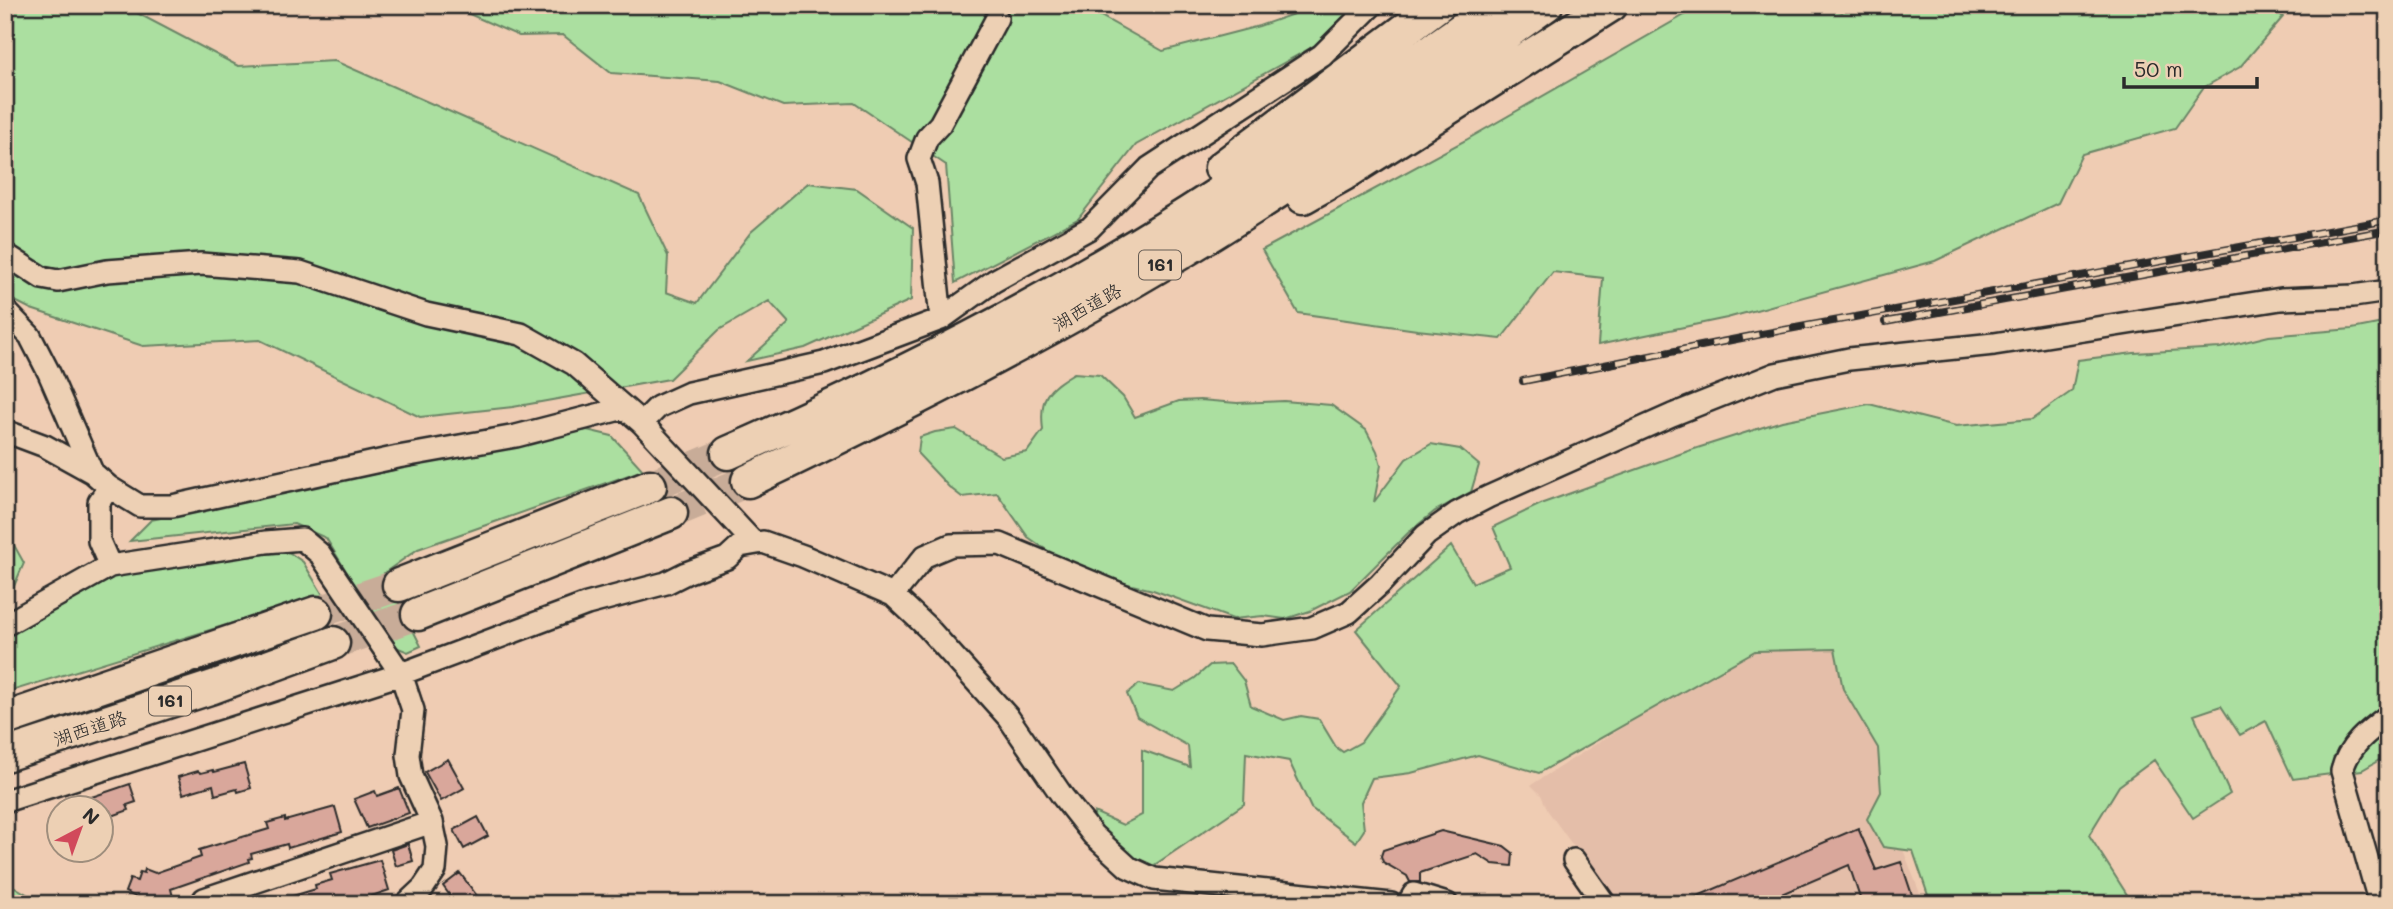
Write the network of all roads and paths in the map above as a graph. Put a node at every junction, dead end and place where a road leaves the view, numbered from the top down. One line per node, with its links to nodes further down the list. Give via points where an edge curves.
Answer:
1 (1372, 5): 12 (street, via 1322,55 1149,168 1090,228 994,281)
2 (1438, 5): 10 (highway, via 1126,239)
3 (1495, 5): 10 (highway, 湖西道路 / 161, via 1191,212)
4 (1546, 5): 9 (highway, 湖西道路 / 161, via 1360,136)
5 (1611, 5): 9 (highway, via 1344,174)
6 (997, 18): 12 (street, via 919,159 927,183)
7 (5, 254): 13 (street, via 42,278 58,281 107,271 201,264 300,272 426,314 520,334 574,364)
8 (2388, 291): 25 (street, via 2281,299 1994,344 1849,359 1775,374 1672,415 1457,513 1426,535 1349,612 1312,628 1262,635 1207,630 1000,544 951,545 925,556)
9 (1099, 301): 18 (highway, 湖西道路 / 161, via 924,397)
10 (1029, 305): 16 (highway, 湖西道路 / 161, via 910,369)
11 (5, 310): 17 (street, via 30,336)
12 (941, 319): 14 (street, via 824,363 689,393 658,407)
13 (624, 408): 14 (street); 20 (street, via 516,436 172,506 140,506)
14 (642, 424): 22 (street)
15 (5, 431): 17 (street)
16 (728, 453)
17 (92, 472): 20 (street)
18 (748, 481)
19 (650, 486): 24 (highway)
20 (109, 487): 23 (street, via 99,502 99,541)
21 (671, 513): 27 (highway)
22 (753, 542): 25 (street, via 782,547); 30 (street, via 667,583 587,604)
23 (110, 566): 28 (street); 30 (street, via 302,539 320,554)
24 (399, 585)
25 (893, 595): 39 (street, via 976,679 1086,826 1128,867 1154,879)
26 (316, 613): 32 (highway, 湖西道路 / 161)
27 (418, 614)
28 (5, 625)
29 (334, 643): 33 (highway, 湖西道路 / 161)
30 (401, 674): 34 (street); 35 (street, via 413,710 408,755 411,776)
31 (2388, 716): 43 (street, via 2367,731 2346,756 2342,771)
32 (5, 719)
33 (5, 755)
34 (5, 801)
35 (432, 822): 37 (street, via 204,899); 38 (street, via 435,870)
36 (1574, 860): 42 (street)
37 (206, 904)
38 (405, 904)
39 (1391, 904)
40 (1408, 904): 41 (street, via 1414,894)
41 (1447, 904)
42 (1605, 904)
43 (2381, 904)

